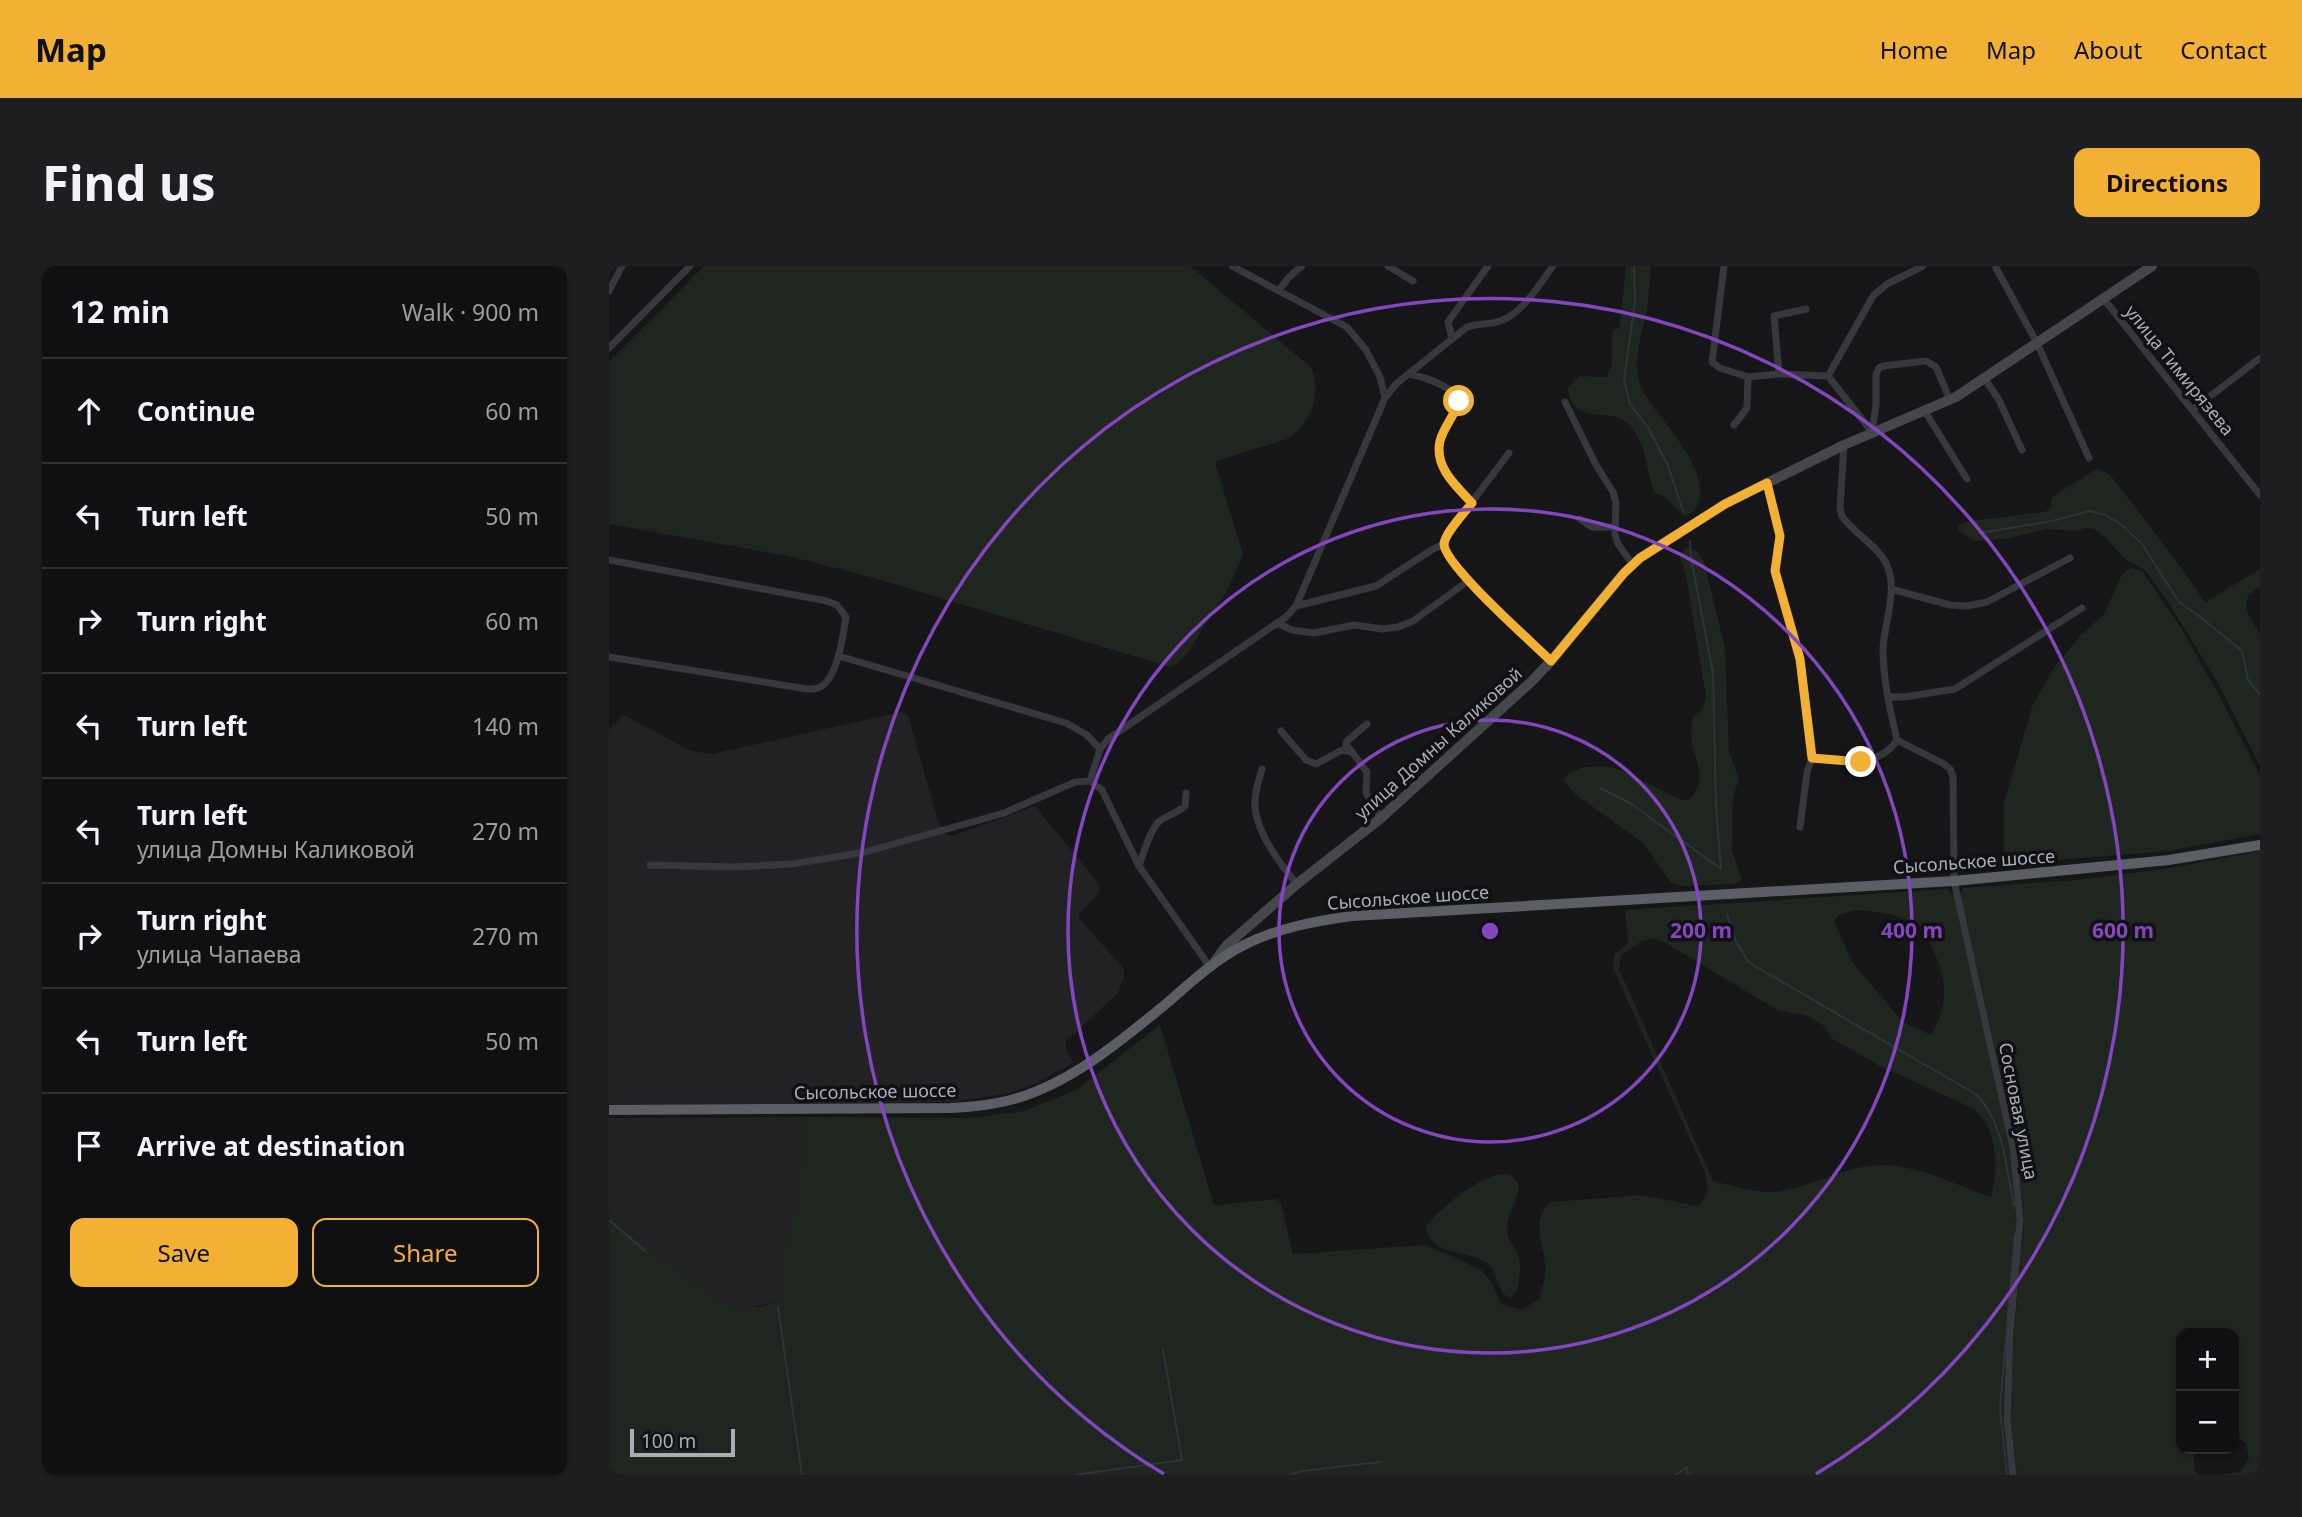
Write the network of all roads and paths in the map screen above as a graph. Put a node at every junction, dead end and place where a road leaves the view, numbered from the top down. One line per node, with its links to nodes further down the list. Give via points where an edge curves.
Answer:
1 (622, 266): 14 (street)
2 (690, 266): 19 (street)
3 (1232, 266): 13 (street)
4 (1302, 266): 13 (street)
5 (1388, 266): 12 (street)
6 (1488, 266): 17 (street, via 1448,322)
7 (1553, 266): 17 (street, via 1511,316 1476,324)
8 (1724, 266): 24 (street, via 1712,362)
9 (1923, 266): 23 (street, via 1873,296)
10 (1995, 266): 18 (street)
11 (2152, 266): 15 (main road, улица Домны Каликовой)
12 (1413, 281)
13 (1279, 290): 26 (street, via 1347,327 1366,350)
14 (609, 291)
15 (2102, 298): 18 (main road, улица Домны Каликовой); 30 (street, улица Тимирязева)
16 (1806, 309): 22 (street, via 1774,316)
17 (1452, 338): 21 (street)
18 (2037, 343): 25 (main road, улица Домны Каликовой); 36 (street)
19 (609, 348)
20 (2260, 358): 30 (street)
21 (1410, 374): 26 (street); 40 (street, via 1437,383 1458,397 1440,441 1441,462 1447,476)
22 (1779, 374): 23 (street); 24 (street)
23 (1828, 376): 32 (street)
24 (1748, 377): 31 (street, via 1747,408)
25 (1985, 379): 27 (main road, улица Домны Каликовой); 34 (street)
26 (1385, 398): 49 (street)
27 (1949, 400): 29 (main road, улица Домны Каликовой); 32 (street, via 1932,363 1879,368)
28 (1565, 402): 42 (street, via 1612,492)
29 (1924, 410): 32 (main road, улица Домны Каликовой); 37 (street)
30 (2192, 410): 39 (street, улица Тимирязева)
31 (1734, 425)
32 (1872, 432): 33 (main road, улица Домны Каликовой)
33 (1844, 445): 38 (main road, улица Домны Каликовой); 48 (street, via 1842,516 1886,563)
34 (2022, 450)
35 (1509, 453): 40 (street)
36 (2089, 458)
37 (1967, 479)
38 (1767, 483): 46 (main road, улица Домны Каликовой, via 1725,504); 61 (street, via 1780,536 1775,571 1800,659)
39 (2260, 495)
40 (1472, 503): 43 (street)
41 (1580, 519): 42 (street, via 1592,527)
42 (1615, 527): 46 (street, via 1618,544)
43 (1444, 544): 47 (street); 49 (street, via 1376,586)
44 (2070, 558): 48 (street, via 1987,602 1968,606)
45 (609, 560): 52 (street, via 837,605 846,617)
46 (1633, 565): 54 (main road, улица Домны Каликовой)
47 (1468, 581): 51 (street, via 1398,627 1354,625 1314,634); 54 (street)
48 (1891, 589): 55 (street, via 1883,649)
49 (1296, 606): 51 (street)
50 (2082, 608): 55 (street, via 1955,689)
51 (1276, 623): 59 (street)
52 (839, 656): 53 (street, via 825,683 807,689); 59 (street, via 1066,723 1087,734)
53 (609, 657)
54 (1551, 661): 65 (main road, улица Домны Каликовой)
55 (1888, 697): 58 (street)
56 (1367, 724): 60 (street, via 1347,741)
57 (1281, 732): 60 (street, via 1306,760 1316,764 1342,750)
58 (1897, 740): 61 (street, via 1878,756 1861,762); 70 (street, Сосновая улица, via 1950,769)
59 (1100, 749): 63 (street)
60 (1352, 752): 65 (street, via 1367,772 1366,793)
61 (1812, 758): 66 (street)
62 (1262, 769): 71 (street, via 1256,817)
63 (1090, 782): 68 (street, via 1075,782 1003,813 865,852 792,864); 69 (street, via 1102,790)
64 (1186, 793): 69 (street, via 1185,806 1155,826)
65 (1381, 818): 71 (main road, улица Домны Каликовой)
66 (1800, 827)
67 (2260, 845): 70 (highway, Сысольское шоссе, via 2156,861)
68 (650, 865)
69 (1139, 866): 72 (street)
70 (1954, 881): 72 (highway, Сысольское шоссе, via 1352,916 1297,925 1262,937); 74 (street, Сосновая улица, via 2014,1147 2019,1189 2007,1420)
71 (1297, 884): 72 (main road, улица Домны Каликовой, via 1227,945)
72 (1210, 967): 73 (highway, Сысольское шоссе, via 1074,1072 1014,1099 950,1108)
73 (609, 1110)
74 (2013, 1475)

